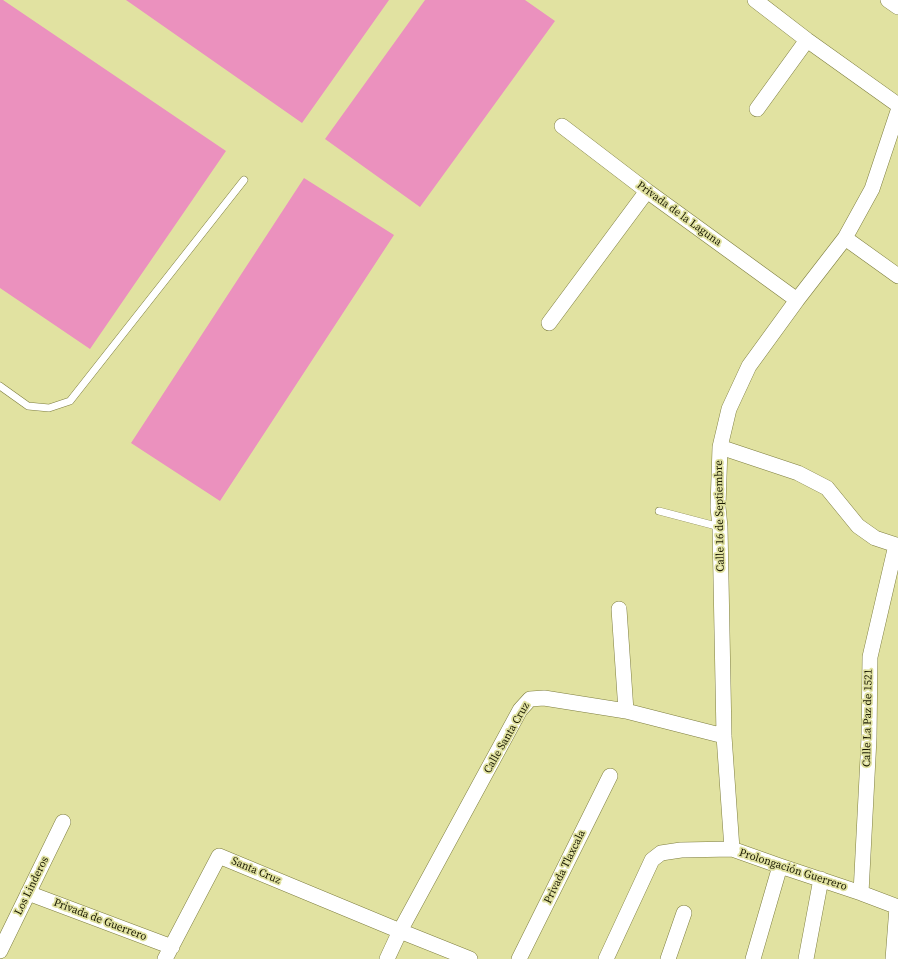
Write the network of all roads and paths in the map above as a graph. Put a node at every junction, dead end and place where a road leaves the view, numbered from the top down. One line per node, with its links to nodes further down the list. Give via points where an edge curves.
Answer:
1 (755, 0): 4 (street)
2 (888, 0): 3 (street)
3 (898, 7)
4 (807, 40): 5 (street); 6 (street)
5 (898, 105)
6 (757, 109)
7 (898, 111): 9 (street, Calle 16 de Septiembre)
8 (562, 126): 11 (street, Privada de la Laguna)
9 (893, 143): 12 (street, Calle 16 de Septiembre, via 872,189)
10 (244, 180): 16 (lane, via 70,401 49,408 28,406)
11 (647, 191): 14 (street, Privada de la Laguna); 15 (street)
12 (845, 238): 13 (street); 14 (street, Calle 16 de Septiembre)
13 (898, 276)
14 (797, 300): 17 (street, Calle 16 de Septiembre, via 749,366 729,409)
15 (549, 323)
16 (0, 386)
17 (720, 446): 19 (street, Calle 16 de Septiembre); 20 (street, via 798,472 827,488 858,526 875,538)
18 (659, 511): 19 (lane)
19 (720, 527): 23 (street, Calle 16 de Septiembre)
20 (897, 545): 30 (street, Calle La Paz de 1521, via 870,657 869,738)
21 (619, 609): 22 (street)
22 (626, 711): 23 (street, Calle Santa Cruz); 33 (street, Calle Santa Cruz, via 544,698 530,699 520,710)
23 (724, 736): 26 (street, Calle 16 de Septiembre)
24 (610, 776): 38 (street, Privada Tlaxcala)
25 (63, 822): 29 (street, Los Linderos)
26 (732, 850): 27 (street, Prolongación Guerrero); 39 (street, Prolongación Guerrero, via 681,850 661,853 652,860)
27 (780, 866): 28 (street, Prolongación Guerrero); 41 (street)
28 (821, 879): 30 (street, Prolongación Guerrero); 42 (street)
29 (28, 893): 34 (street, Los Linderos); 35 (street, Privada de Guerrero)
30 (861, 893): 31 (street, Prolongación Guerrero)
31 (898, 907): 43 (street)
32 (684, 913): 40 (street)
33 (400, 931): 35 (street, Santa Cruz, via 219,856); 36 (street); 37 (street)
34 (0, 951)
35 (168, 953)
36 (387, 959)
37 (470, 959)
38 (519, 959)
39 (606, 959)
40 (668, 959)
41 (753, 959)
42 (806, 959)
43 (893, 959)

